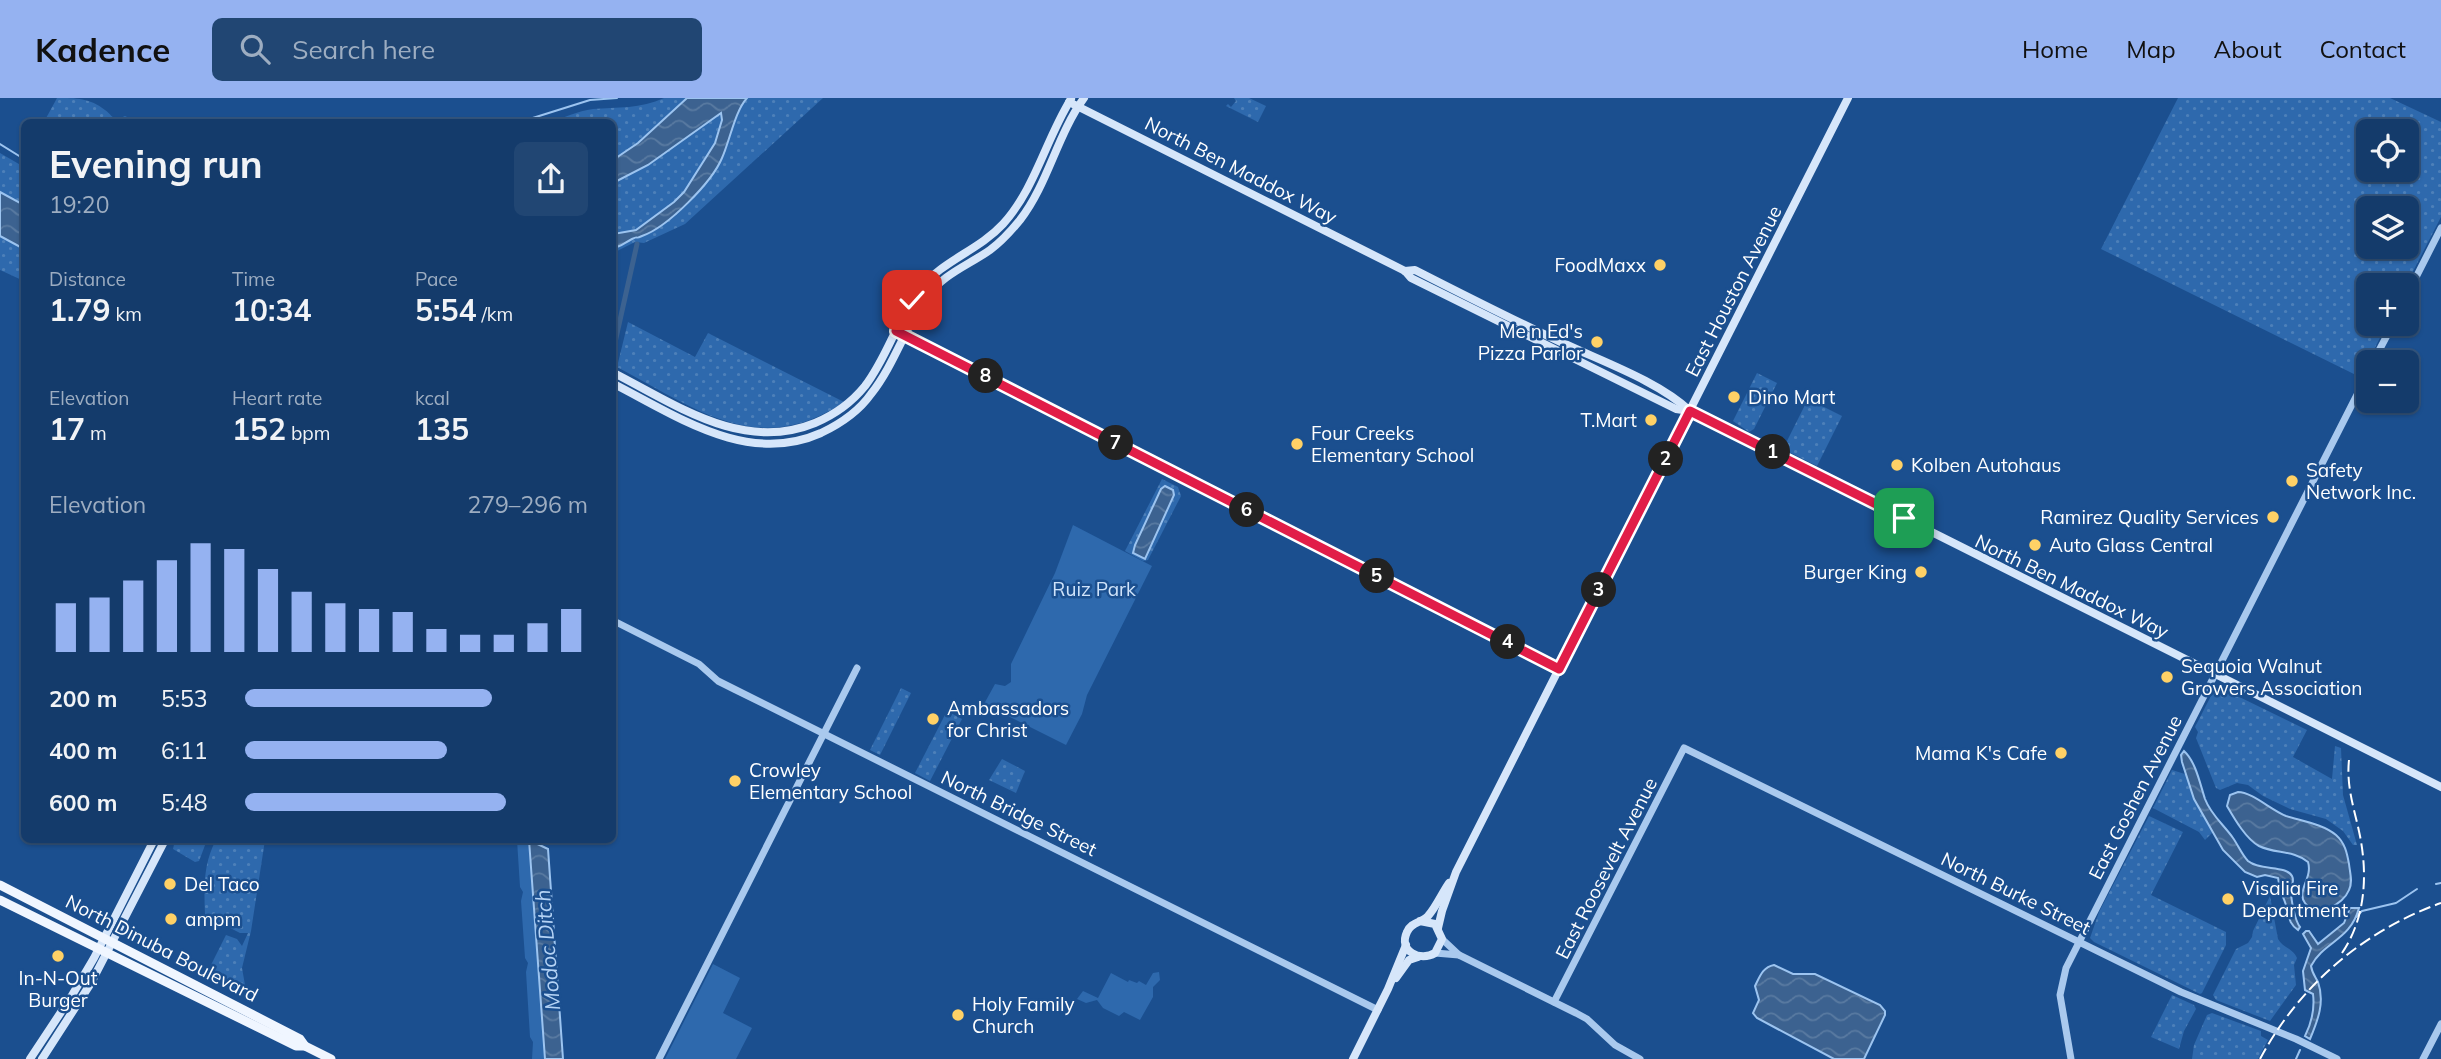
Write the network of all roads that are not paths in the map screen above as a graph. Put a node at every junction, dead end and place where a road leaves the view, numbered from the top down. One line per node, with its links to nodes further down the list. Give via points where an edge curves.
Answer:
1 (1084, 98): 3 (main road)
2 (1848, 98): 11 (main road, East Houston Avenue)
3 (1070, 101): 6 (main road, via 1010,216 992,235 945,264 926,282); 7 (main road, via 1022,217 994,246 934,289); 11 (main road, North Ben Maddox Way, via 1405,271 1415,270 1635,377)
4 (2441, 228): 5 (street)
5 (2418, 273)
6 (896, 331): 7 (street); 8 (main road, via 868,381 839,410 796,431 759,433 711,422)
7 (905, 336): 9 (main road, via 874,391 858,409 831,428 801,440 746,443 711,433); 14 (street)
8 (616, 374)
9 (616, 385)
10 (2356, 397): 15 (street, East Goshen Avenue)
11 (1690, 411): 14 (main road, East Houston Avenue); 15 (main road, North Ben Maddox Way)
12 (616, 622): 16 (street, North Bridge Street)
13 (857, 668): 16 (street)
14 (1559, 669): 21 (main road, East Houston Avenue)
15 (2215, 675): 18 (main road, North Ben Maddox Way); 28 (street, East Goshen Avenue)
16 (824, 734): 36 (street, North Bridge Street); 43 (street)
17 (1684, 748): 28 (street, North Burke Street); 35 (street, East Roosevelt Avenue)
18 (2441, 788)
19 (153, 843): 27 (main road)
20 (163, 843): 27 (main road)
21 (1456, 872): 24 (main road, East Houston Avenue); 25 (main road, East Houston Avenue)
22 (0, 885): 27 (main road, North Dinuba Boulevard)
23 (0, 900): 30 (main road, North Dinuba Boulevard)
24 (1420, 921): 25 (main road); 29 (main road, via 1409,928)
25 (1438, 928): 26 (main road)
26 (1442, 939): 31 (main road); 32 (street)
27 (109, 940): 30 (main road); 38 (main road, North Dinuba Boulevard)
28 (2079, 942): 39 (street, East Goshen Avenue, via 2060,995); 46 (street, North Burke Street)
29 (1406, 945): 33 (main road); 34 (main road)
30 (103, 951): 38 (main road, North Dinuba Boulevard, via 296,1046); 40 (main road); 41 (main road, via 80,1000)
31 (1435, 953): 32 (street); 33 (main road)
32 (1459, 955): 35 (street)
33 (1418, 957): 34 (main road, via 1409,960)
34 (1388, 989): 36 (main road)
35 (1554, 1002): 45 (street, via 1587,1019 1615,1045)
36 (1378, 1010): 44 (main road)
37 (2441, 1024): 47 (street)
38 (306, 1046): 42 (main road, North Dinuba Boulevard)
39 (2070, 1057)
40 (30, 1059)
41 (42, 1059)
42 (331, 1059)
43 (659, 1059)
44 (1353, 1059)
45 (1640, 1059)
46 (2337, 1059)
47 (2423, 1059)

